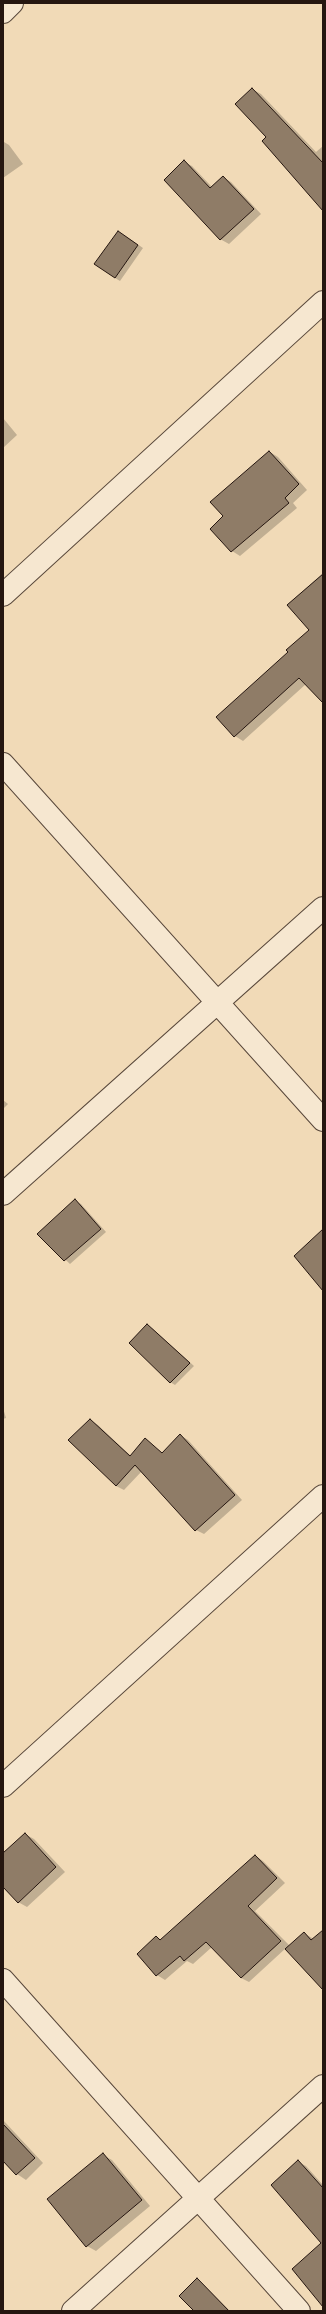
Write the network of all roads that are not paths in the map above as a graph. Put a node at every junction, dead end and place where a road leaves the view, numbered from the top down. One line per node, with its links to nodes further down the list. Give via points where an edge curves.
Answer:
1 (12, 3): 2 (street)
2 (3, 12)
3 (323, 302): 4 (street)
4 (3, 595)
5 (3, 764): 7 (street)
6 (323, 908): 7 (street)
7 (218, 1003): 8 (street); 9 (street)
8 (323, 1120)
9 (3, 1194)
10 (323, 1496): 11 (street)
11 (3, 1786)
12 (3, 1980): 14 (street)
13 (323, 2086): 14 (street)
14 (200, 2198): 15 (street); 16 (street)
15 (73, 2311)
16 (300, 2311)

